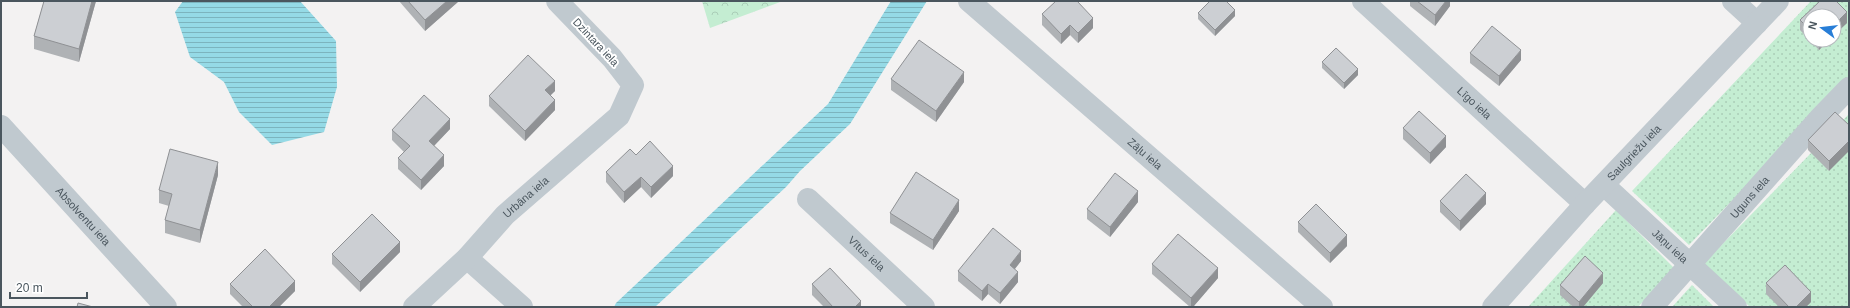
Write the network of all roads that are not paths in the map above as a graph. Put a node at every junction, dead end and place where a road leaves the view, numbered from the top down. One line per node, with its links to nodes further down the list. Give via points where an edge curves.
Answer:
1 (557, 1): 7 (street, Dzintara iela, via 612,58)
2 (969, 1): 19 (street, Zāļu iela)
3 (1364, 1): 12 (street, Līgo iela)
4 (1733, 1): 6 (street)
5 (1778, 1): 6 (street, Saulgriežu iela)
6 (1757, 23): 10 (street, Saulgriežu iela)
7 (633, 85): 13 (street, Urbāna iela, via 619,116 505,215)
8 (1849, 88): 14 (street, Uguns iela)
9 (1, 126): 15 (street, Absolventu iela)
10 (1604, 185): 12 (street, Saulgriežu iela); 14 (street, Jāņu iela)
11 (808, 199): 18 (street, Vītus iela)
12 (1585, 204): 20 (street, Saulgriežu iela)
13 (467, 258): 16 (street, Urbāna iela); 17 (street)
14 (1691, 264): 21 (street, Uguns iela); 22 (street, Jāņu iela)
15 (166, 307)
16 (414, 307)
17 (522, 307)
18 (924, 307)
19 (1322, 307)
20 (1493, 307)
21 (1652, 307)
22 (1736, 307)

